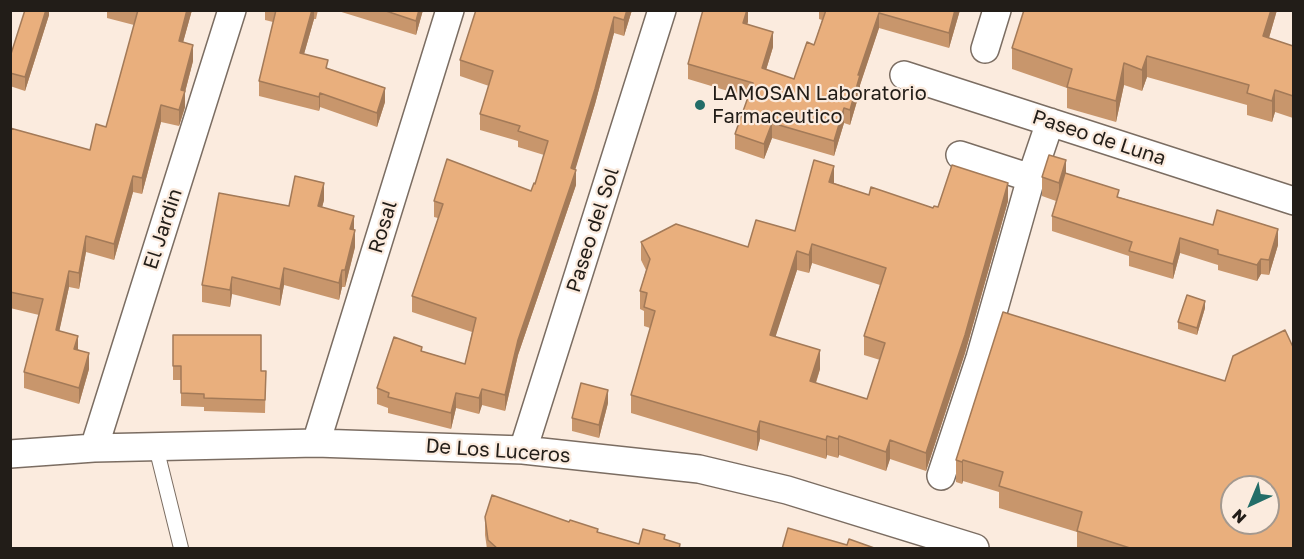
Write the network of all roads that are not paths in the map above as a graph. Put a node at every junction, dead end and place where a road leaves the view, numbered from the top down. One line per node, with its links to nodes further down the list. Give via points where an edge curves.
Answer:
1 (232, 10): 13 (street, El Jardin)
2 (450, 10): 11 (street, Rosal)
3 (662, 10): 14 (street, Paseo del Sol)
4 (997, 10): 5 (street)
5 (985, 49)
6 (904, 75): 7 (street, Paseo de Luna)
7 (1050, 122): 9 (street); 10 (street, Paseo de Luna)
8 (960, 155): 9 (street)
9 (1031, 178): 16 (street, via 980,358)
10 (1293, 201)
11 (316, 443): 12 (street, De Los Luceros); 14 (street, De Los Luceros)
12 (156, 447): 13 (street, De Los Luceros); 17 (lane)
13 (94, 448): 15 (street, De Los Luceros)
14 (524, 450): 18 (street, De Los Luceros, via 699,469 787,490)
15 (10, 454)
16 (941, 476)
17 (181, 549)
18 (975, 549)

